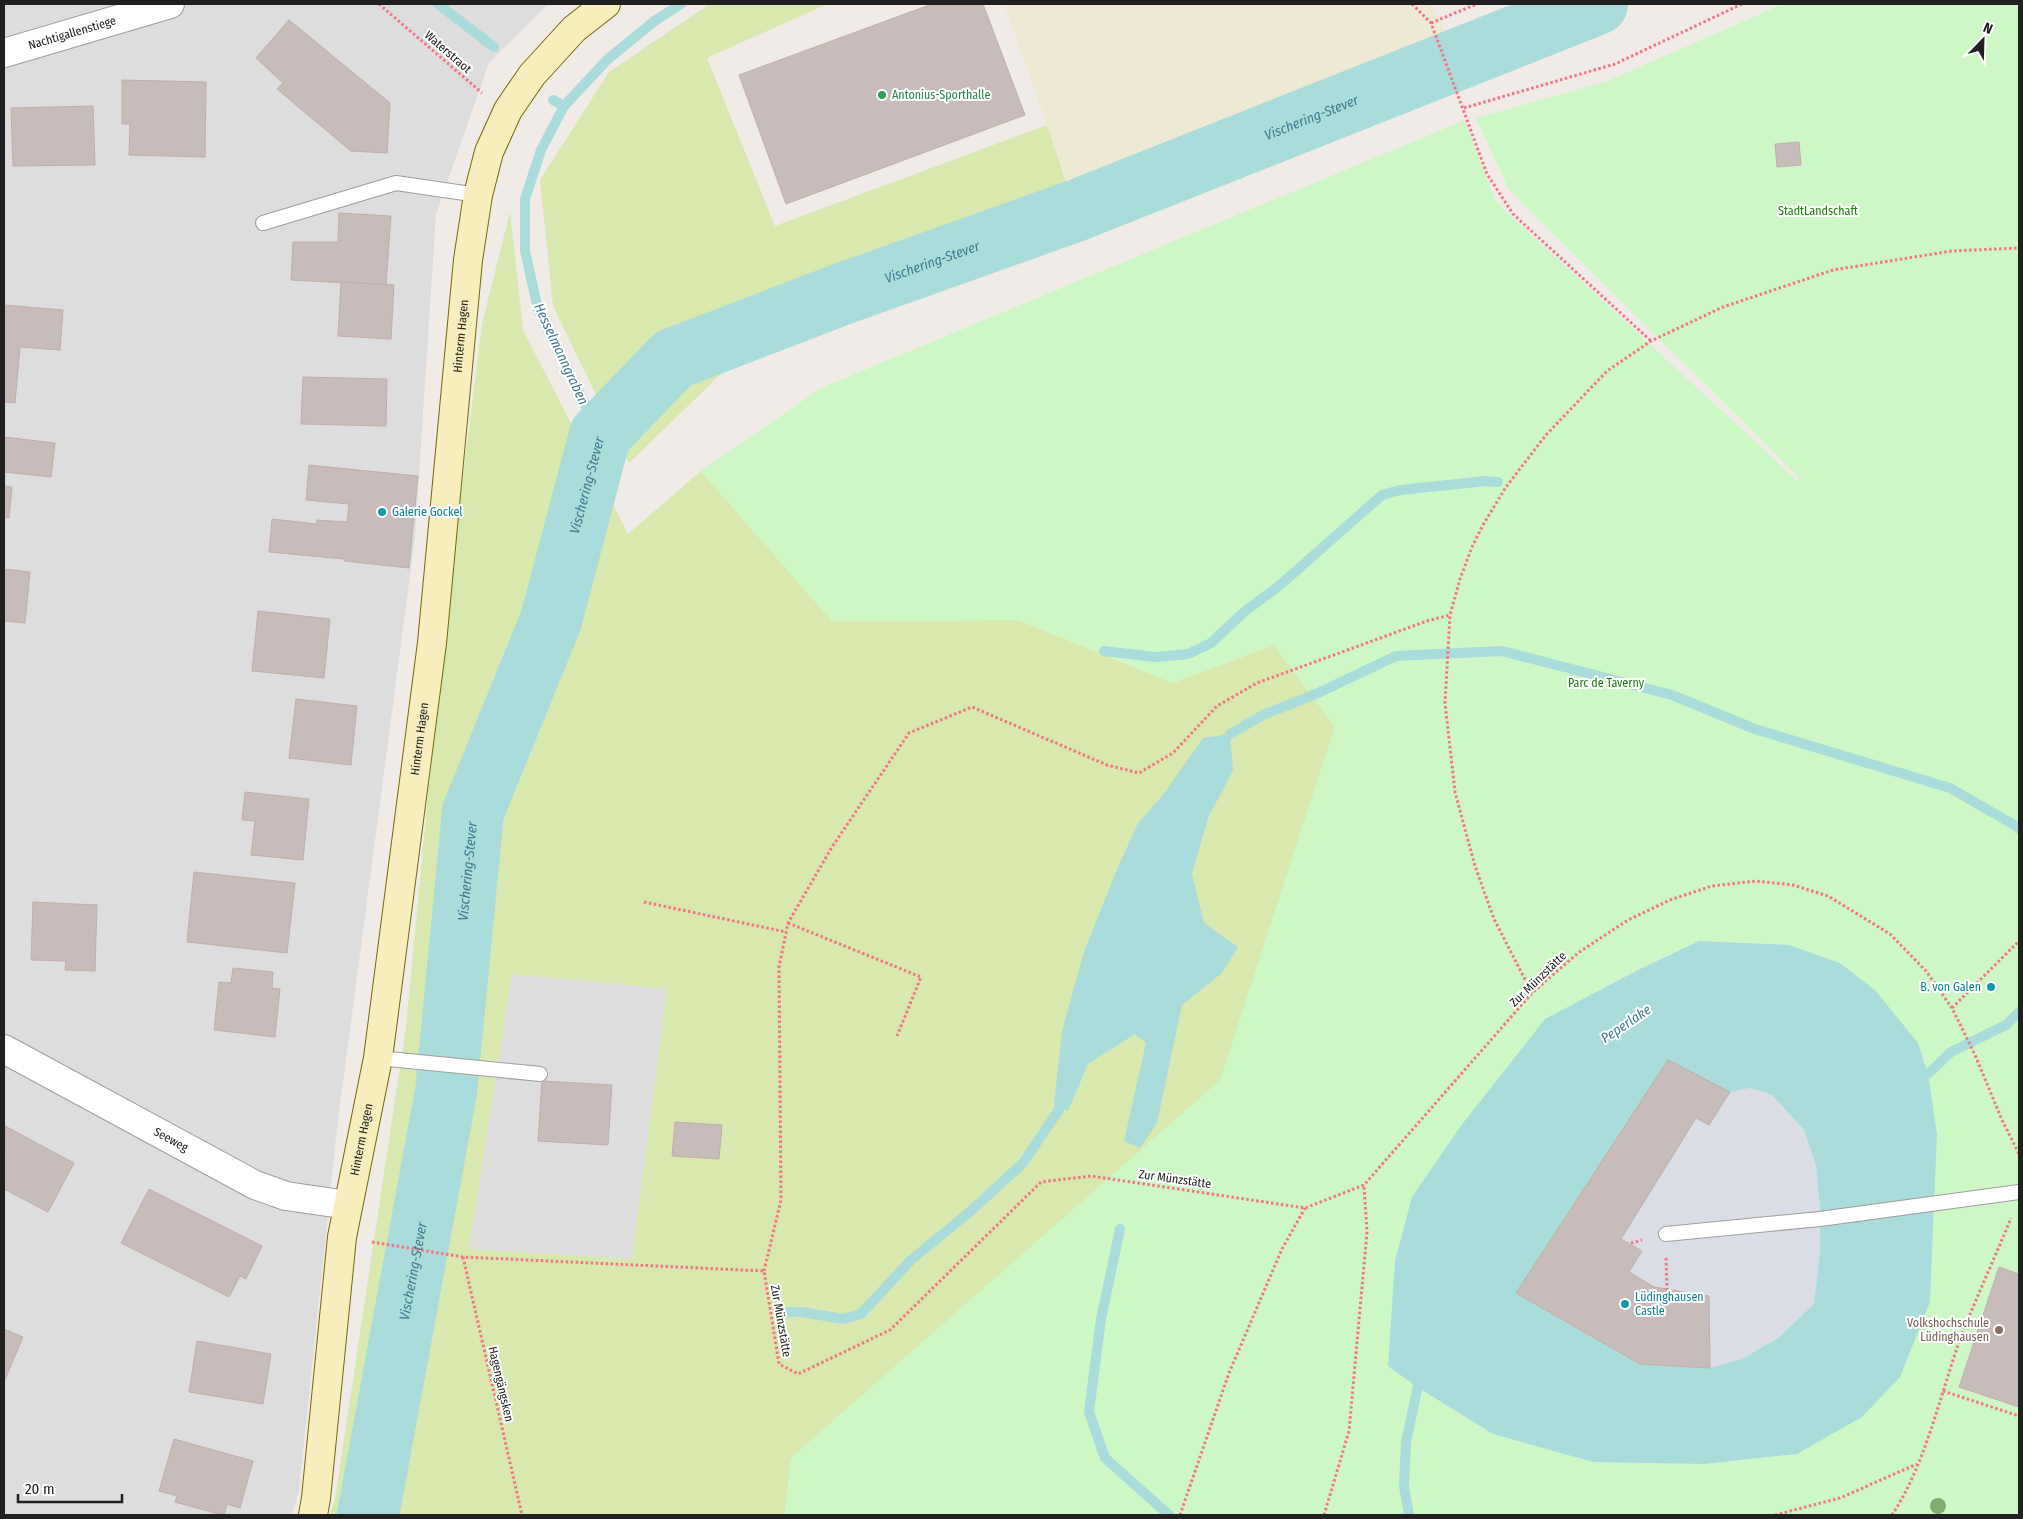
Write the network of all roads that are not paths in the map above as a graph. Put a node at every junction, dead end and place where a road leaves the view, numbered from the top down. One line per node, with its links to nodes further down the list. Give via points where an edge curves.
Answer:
1 (170, 4): 3 (street, Nachtigallenstiege)
2 (606, 4): 4 (street, Hinterm Hagen, via 574,29 532,74 508,110 489,152)
3 (4, 53)
4 (478, 194): 5 (lane, via 396,182); 7 (street, Hinterm Hagen, via 468,260)
5 (263, 223)
6 (4, 1049): 10 (street, Seeweg, via 255,1185 286,1196)
7 (389, 1059): 8 (lane); 10 (street, Hinterm Hagen)
8 (540, 1074)
9 (2019, 1192): 11 (lane, via 1820,1219)
10 (348, 1205): 12 (street, Hinterm Hagen)
11 (1666, 1234)
12 (312, 1515)

